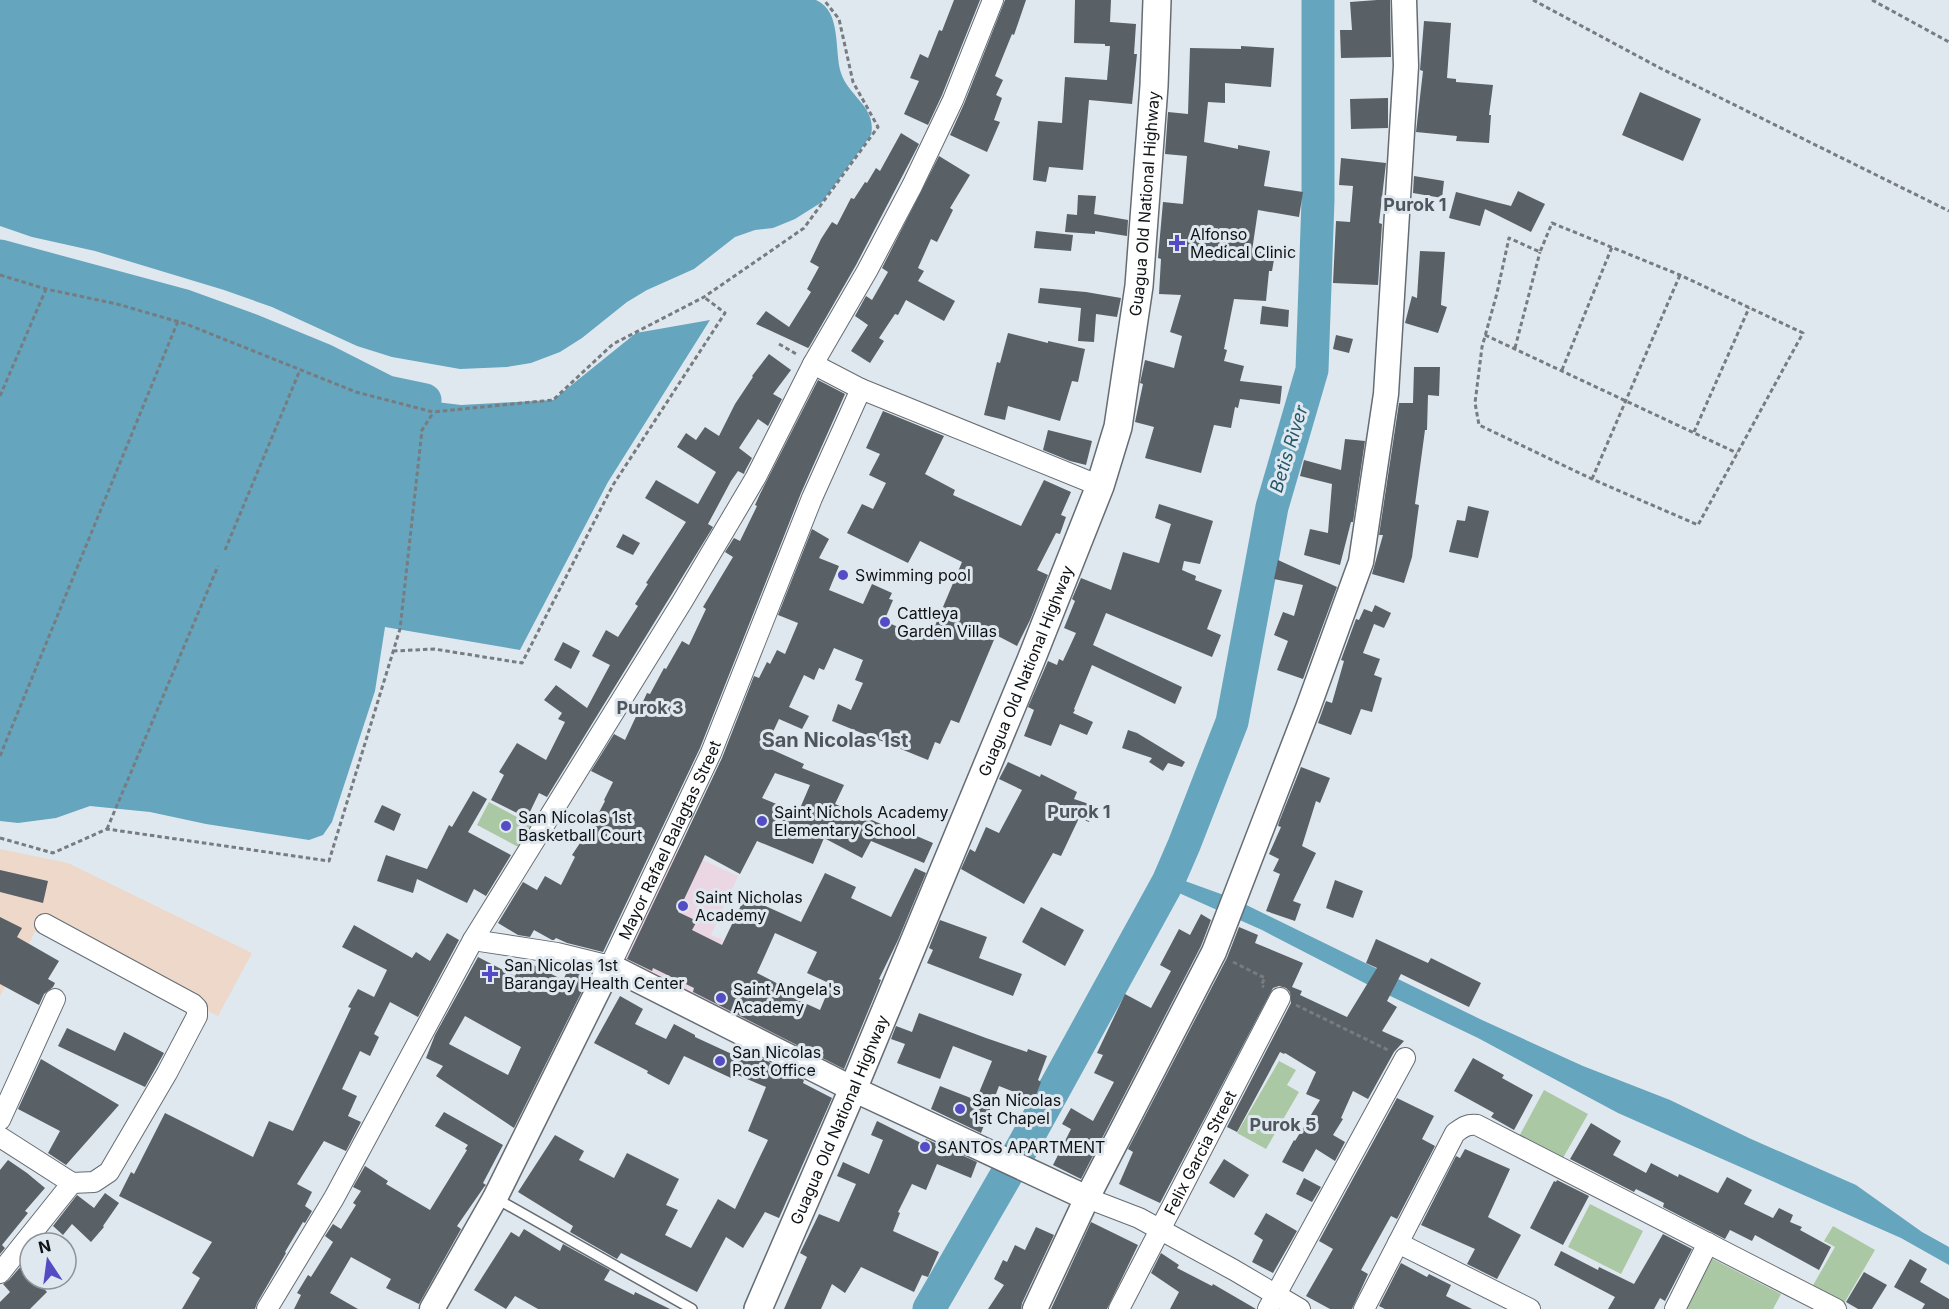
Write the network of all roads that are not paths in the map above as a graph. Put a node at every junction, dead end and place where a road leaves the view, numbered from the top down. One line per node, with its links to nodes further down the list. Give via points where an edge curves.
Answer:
1 (993, 0): 4 (street, via 953,100 912,186)
2 (1157, 0): 6 (main road, Guagua Old National Highway, via 1139,286 1118,427)
3 (1404, 0): 18 (street, via 1406,66 1386,394 1360,562 1228,921)
4 (813, 364): 5 (street); 8 (street, via 756,477)
5 (861, 389): 6 (street); 9 (street, Mayor Rafael Balagtas Street, via 812,498 711,753)
6 (1100, 486): 13 (main road, Guagua Old National Highway)
7 (45, 924): 16 (street, via 194,1004 197,1012 167,1073 109,1172 94,1182)
8 (473, 940): 9 (street); 24 (street, via 334,1198)
9 (610, 966): 13 (street); 17 (street, Mayor Rafael Balagtas Street)
10 (1280, 998): 19 (street, Felix Garcia Street)
11 (54, 999): 14 (street)
12 (1405, 1058): 23 (street)
13 (853, 1089): 18 (street); 27 (main road, Guagua Old National Highway)
14 (0, 1120)
15 (0, 1137): 16 (street)
16 (72, 1183): 22 (street)
17 (495, 1198): 25 (street, Mayor Rafael Balagtas Street); 26 (lane)
18 (1087, 1198): 19 (street, via 1139,1218); 28 (street)
19 (1158, 1230): 23 (street); 29 (street, Felix Garcia Street)
20 (1398, 1243): 21 (street, via 1455,1132 1470,1124); 31 (street); 32 (street)
21 (1708, 1243): 33 (street); 34 (street)
22 (0, 1273)
23 (1272, 1301): 30 (street)
24 (267, 1309)
25 (432, 1309)
26 (692, 1309)
27 (758, 1309)
28 (1035, 1309)
29 (1119, 1309)
30 (1300, 1309)
31 (1364, 1309)
32 (1530, 1309)
33 (1675, 1309)
34 (1836, 1309)

